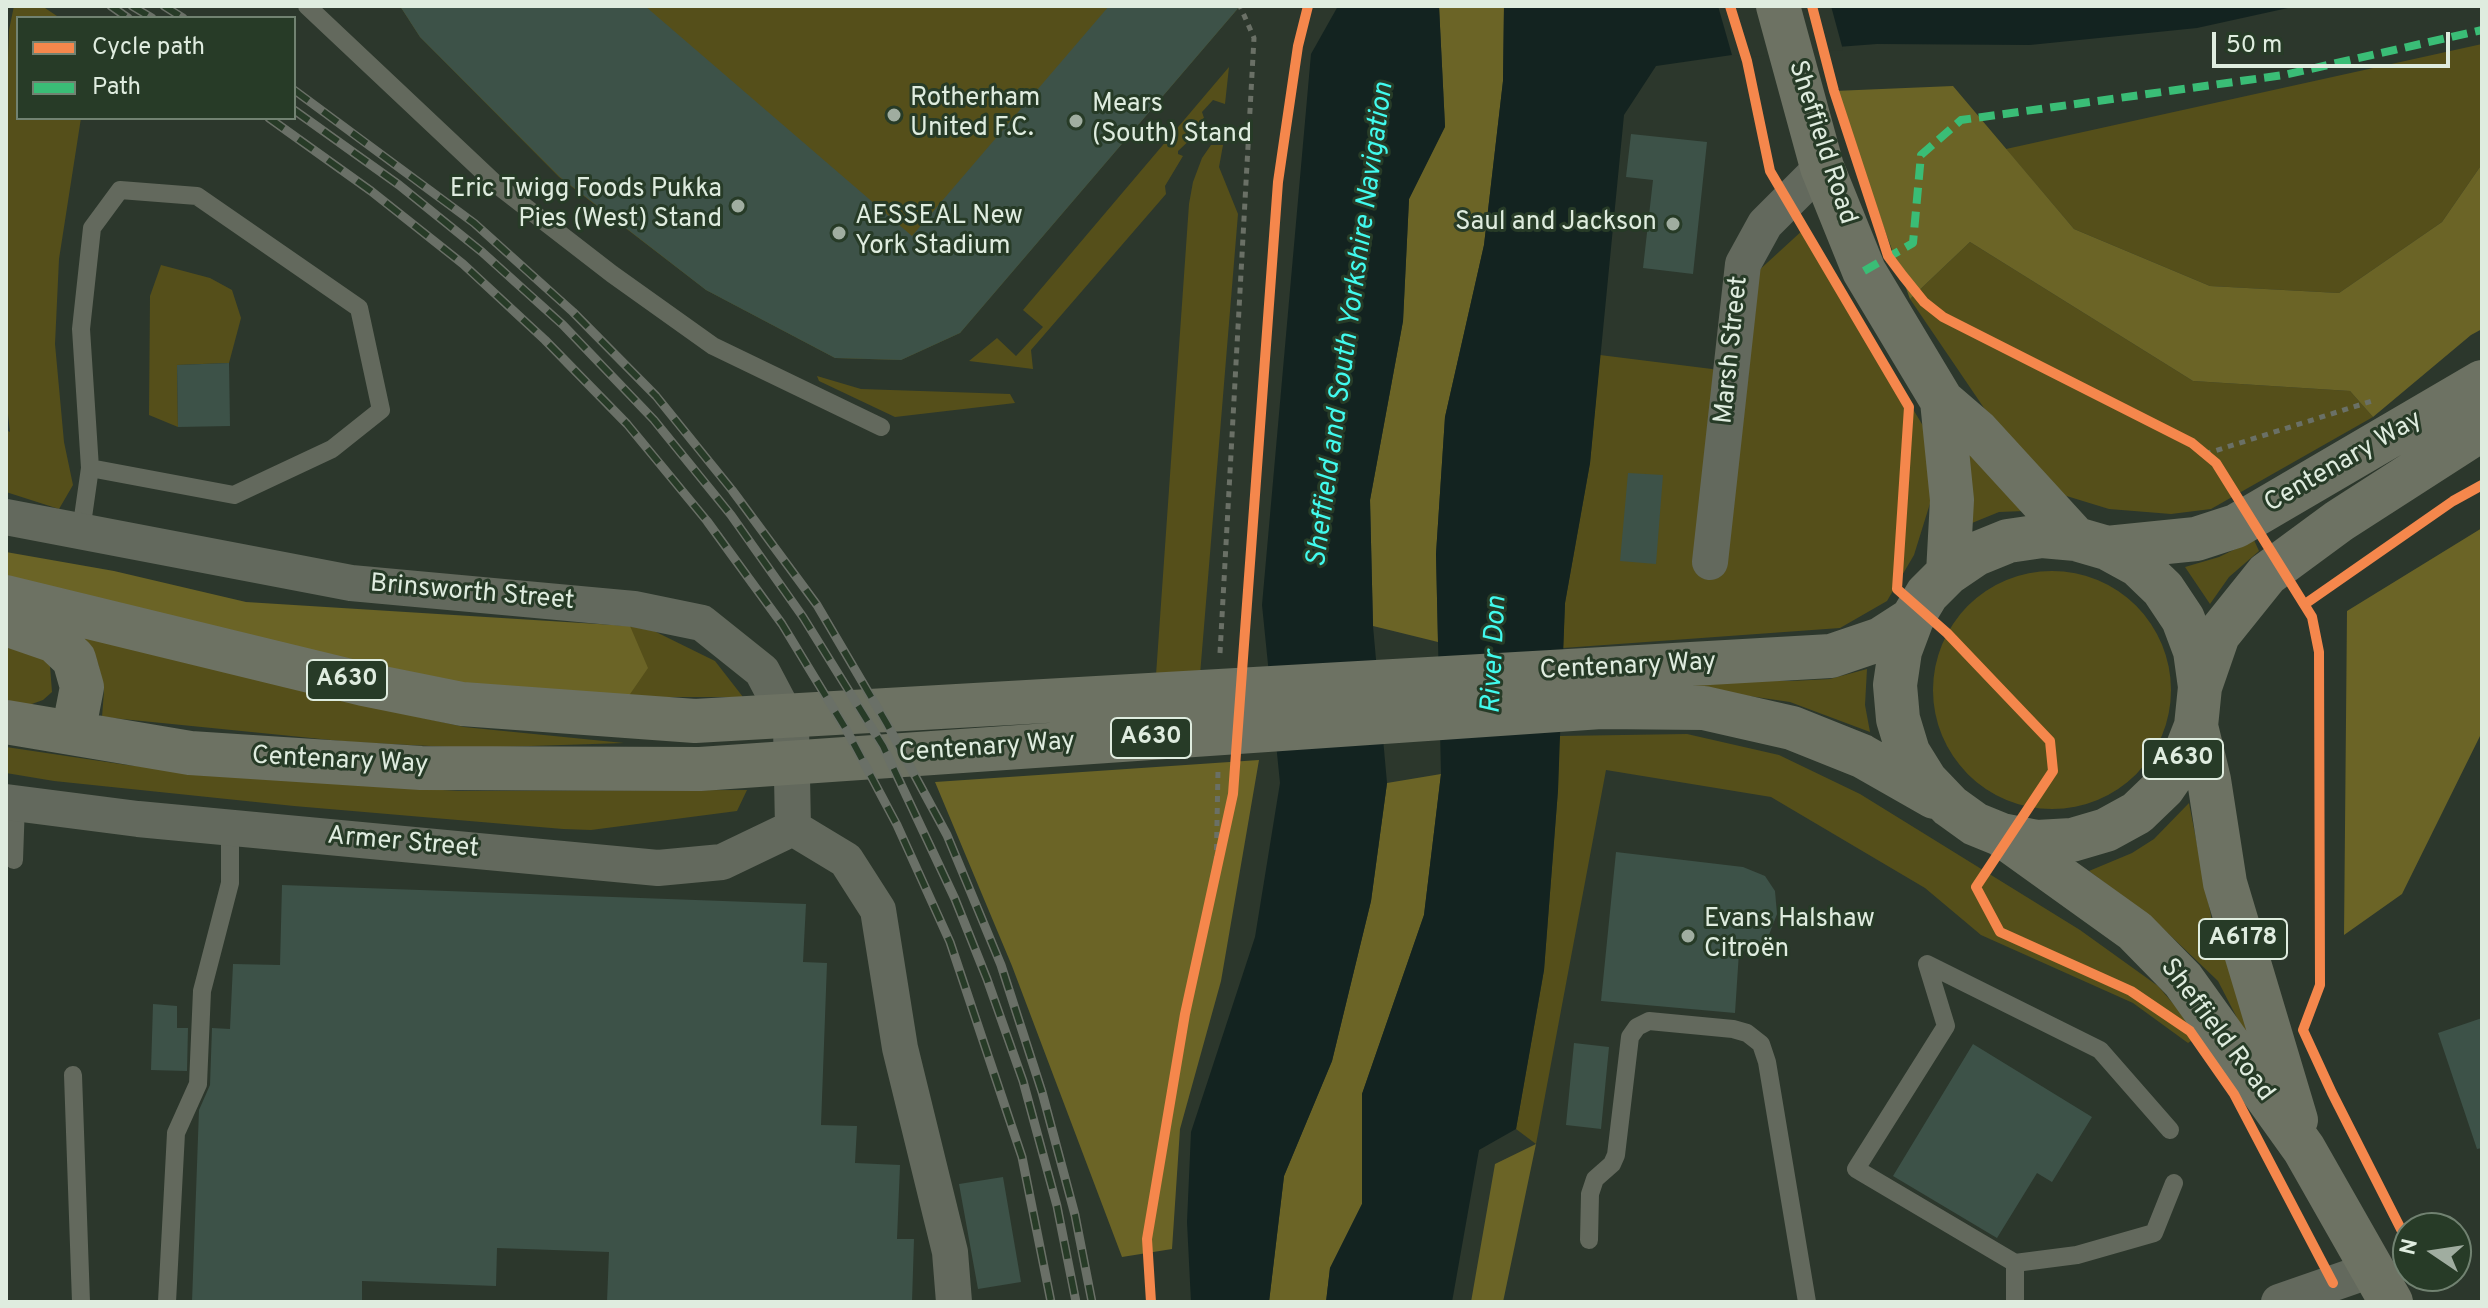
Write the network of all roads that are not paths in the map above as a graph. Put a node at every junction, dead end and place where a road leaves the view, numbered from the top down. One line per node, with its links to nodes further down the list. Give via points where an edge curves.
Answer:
1 (307, 6): 6 (lane, via 497,185 612,274 713,346)
2 (1778, 6): 3 (main road, Sheffield Road)
3 (1822, 167): 5 (main road, Sheffield Road, via 1864,271); 12 (street, Marsh Street, via 1765,224 1743,264)
4 (2482, 382): 11 (main road, Centenary Way / A630, via 2236,526 2196,539)
5 (1942, 401): 11 (main road, Sheffield Road); 13 (main road, Sheffield Road, via 1952,500)
6 (881, 427)
7 (2482, 429): 18 (main road, Centenary Way / A630, via 2267,574 2218,635)
8 (90, 468): 8 (lane, via 81,329 90,242 92,228 120,190 197,196 359,308 381,410 332,449 234,495); 10 (lane)
9 (6, 517): 10 (street, Brinsworth Street)
10 (81, 531): 25 (street, Brinsworth Street, via 351,583 634,609 702,623 762,671 791,726)
11 (2091, 543): 13 (main road, A630, via 2042,536 2008,541); 18 (main road, A630, via 2138,565 2183,619 2191,640)
12 (1710, 562)
13 (1948, 573): 15 (main road, A630)
14 (6, 597): 17 (main road, Centenary Way / A630, via 462,704 695,721)
15 (1918, 611): 17 (main road, Centenary Way / A630, via 1881,639 1831,656); 22 (main road, A630, via 1900,651 1898,719 1908,752)
16 (6, 624): 20 (main road, via 55,641 74,659 82,687)
17 (1596, 689): 20 (main road, Centenary Way / A630, via 700,769 421,768 190,753); 22 (main road, Centenary Way / A630, via 1792,728 1862,756)
18 (2198, 706): 23 (main road, A630, via 2183,759 2137,813 2072,840 2037,842); 29 (main road, Sheffield Road / A6178, via 2225,883)
19 (6, 722): 20 (main road, Centenary Way / A630)
20 (73, 733)
21 (11, 803): 24 (street, Armer Street); 26 (lane)
22 (1950, 806): 23 (main road, A630, via 1975,824)
23 (2015, 822): 29 (main road, Sheffield Road / A6178, via 2183,980)
24 (230, 828): 25 (street, Armer Street, via 658,868 722,862); 35 (lane, via 230,883 202,991 198,1084 176,1133)
25 (793, 828): 36 (street, via 846,860 878,910 900,1048 950,1252)
26 (14, 860)
27 (73, 1075): 34 (lane)
28 (2170, 1130): 32 (lane, via 2100,1050 1927,964 1946,1026 1856,1169)
29 (2304, 1149): 33 (main road, Sheffield Road / A6178)
30 (2174, 1183): 32 (lane, via 2154,1233 2077,1255)
31 (1589, 1240): 37 (lane, via 1590,1194 1595,1179 1616,1155 1630,1037 1649,1021 1733,1029 1761,1044 1767,1062)
32 (2015, 1263): 38 (lane)
33 (2382, 1286): 39 (street)
34 (81, 1302)
35 (167, 1302)
36 (954, 1302)
37 (1807, 1302)
38 (2015, 1302)
39 (2279, 1302)

